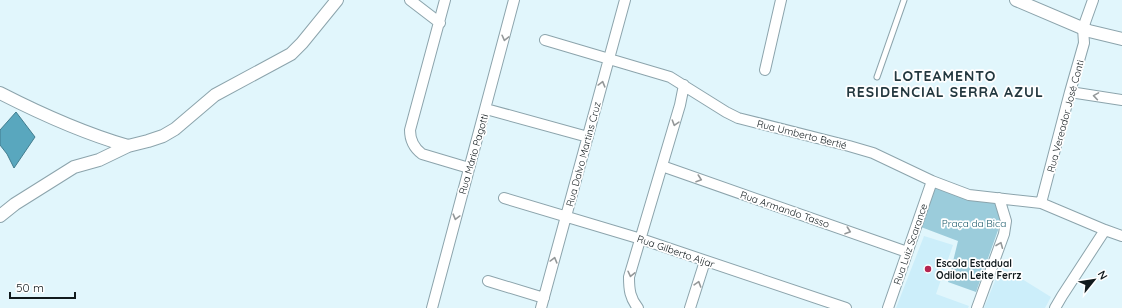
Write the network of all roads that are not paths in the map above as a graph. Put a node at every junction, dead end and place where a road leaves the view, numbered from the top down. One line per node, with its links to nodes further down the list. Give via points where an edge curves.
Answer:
1 (337, 0): 24 (street, via 291,54 215,95 163,136)
2 (410, 0): 10 (street)
3 (445, 0): 10 (street)
4 (514, 0): 21 (street, Rua Mário Pagotti, one-way to 21)
5 (625, 0): 14 (street, Rua Dalvo Martins Cruz)
6 (781, 0): 15 (street)
7 (904, 0): 16 (lane)
8 (1016, 0): 11 (street)
9 (1093, 0): 11 (street, Rua Vereador José Conti)
10 (440, 23): 27 (street, via 410,136 422,154)
11 (1083, 28): 12 (street); 18 (street, Rua Vereador José Conti, via 1084,43)
12 (1122, 39)
13 (545, 40): 14 (street, Rua Umberto Bertié)
14 (609, 58): 17 (street, Rua Umberto Bertié, via 670,77); 22 (street, Rua Dalvo Martins Cruz, one-way to 14)
15 (765, 70)
16 (877, 77)
17 (684, 85): 26 (street, one-way to 26); 28 (street, Rua Umberto Bertié, via 738,118 873,154)
18 (1070, 92): 20 (street, one-way to 18); 31 (street, Rua Vereador José Conti)
19 (0, 93): 23 (street, via 33,110)
20 (1122, 100)
21 (486, 110): 22 (street); 27 (street, Rua Mário Pagotti)
22 (588, 137): 33 (street, Rua Dalvo Martins Cruz)
23 (101, 138): 24 (street); 25 (street)
24 (128, 146): 25 (street)
25 (99, 160): 32 (street, via 74,167)
26 (662, 166): 36 (street); 37 (street, Rua Armando Tasso, one-way to 37)
27 (469, 168): 41 (street, Rua Mário Pagotti, one-way to 41)
28 (932, 181): 30 (street, Rua Umberto Bertié, via 969,195); 37 (street, Rua Luiz Scarance)
29 (504, 198): 33 (street, Rua Gilberto Aijar)
30 (999, 198): 31 (street, Rua Umberto Bertié); 47 (street, one-way to 30, via 1004,234 1006,221)
31 (1041, 203): 34 (street, Rua Umberto Bertié)
32 (0, 216)
33 (566, 217): 36 (street, Rua Gilberto Aijar); 40 (street, Rua Dalvo Martins Cruz, one-way to 33)
34 (1105, 230): 35 (street, Rua Umberto Bertié); 48 (street)
35 (1122, 236)
36 (641, 239): 38 (street, Rua Gilberto Aijar); 43 (street, one-way to 43, via 629,277 629,291)
37 (907, 252): 46 (street, Rua Luiz Scarance)
38 (705, 261): 44 (street, one-way to 38); 45 (street, Rua Gilberto Aijar)
39 (488, 281): 40 (street)
40 (544, 298): 42 (street, Rua Dalvo Martins Cruz)
41 (432, 308)
42 (541, 308)
43 (638, 308)
44 (690, 308)
45 (846, 308)
46 (888, 308)
47 (977, 308)
48 (1055, 308)

